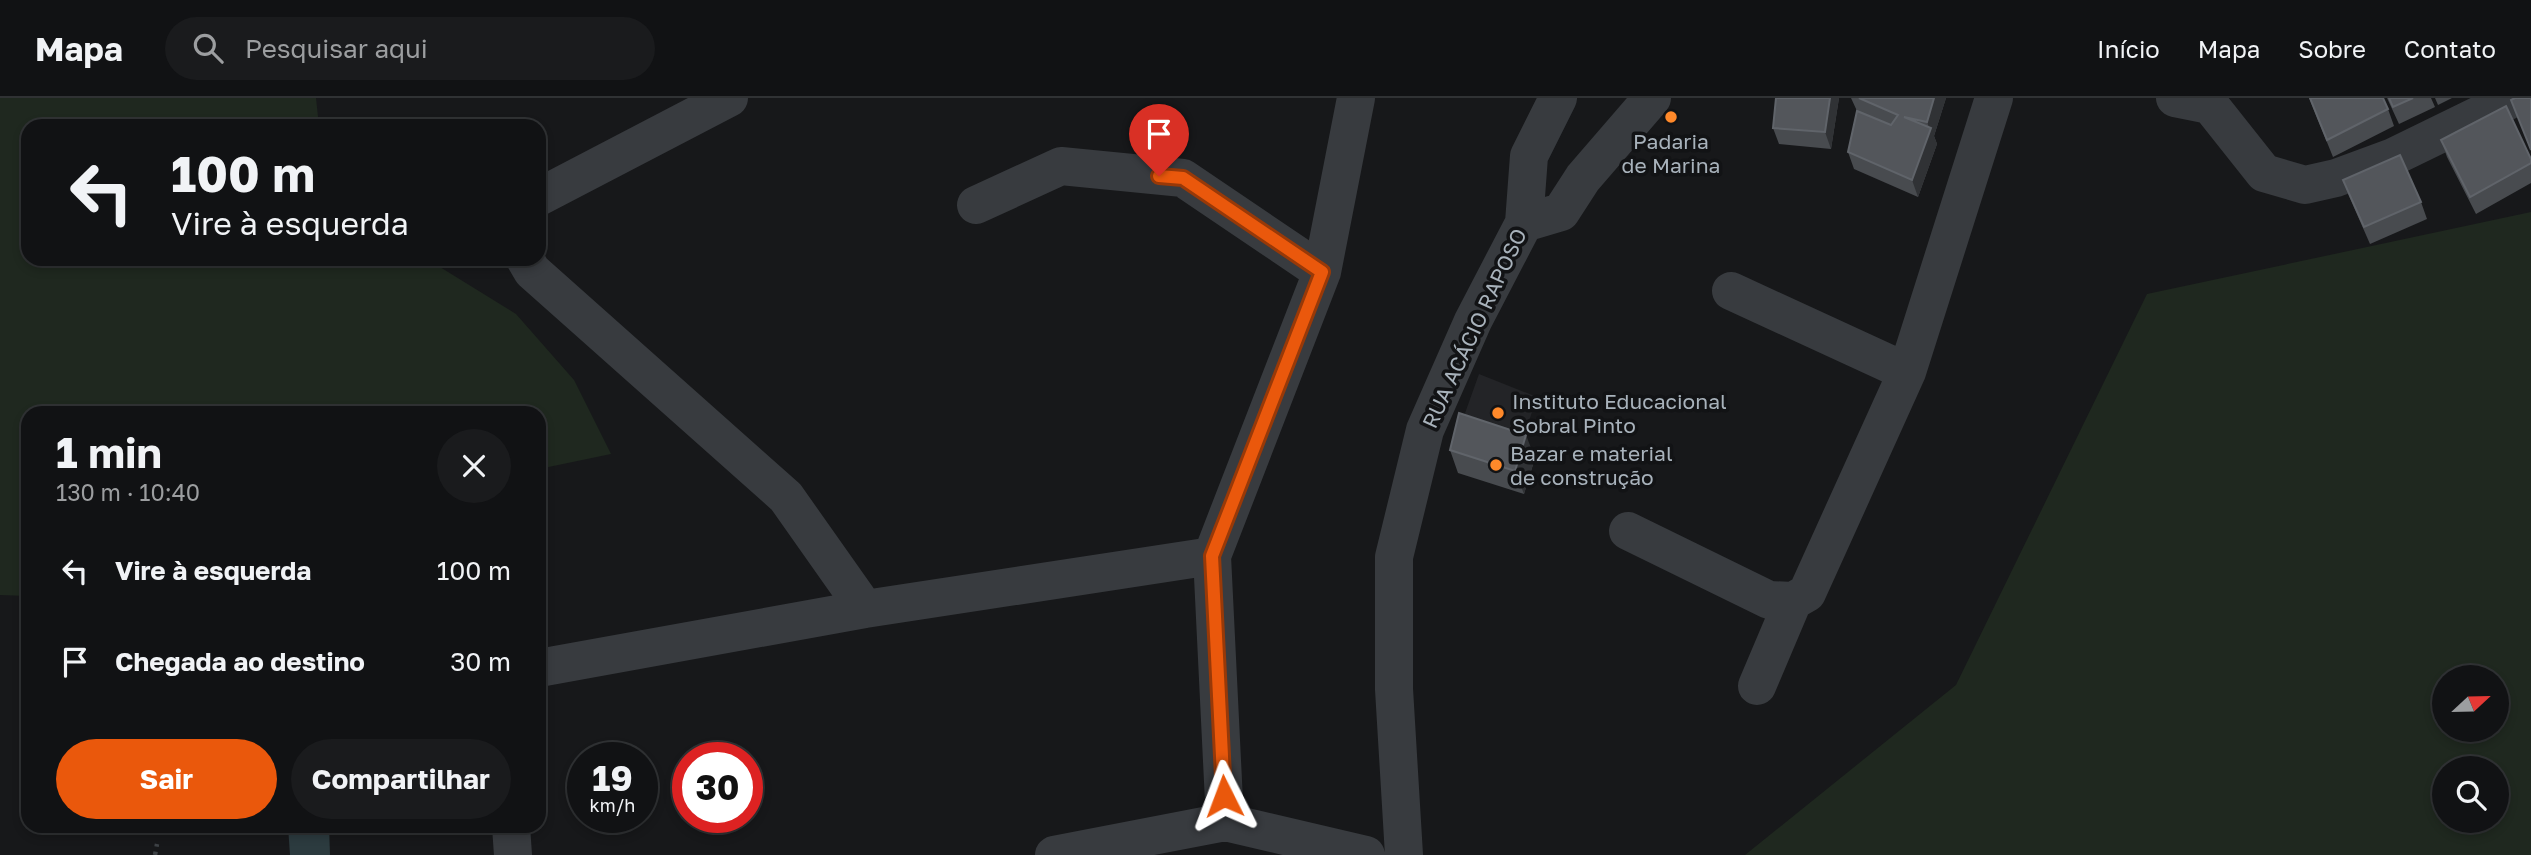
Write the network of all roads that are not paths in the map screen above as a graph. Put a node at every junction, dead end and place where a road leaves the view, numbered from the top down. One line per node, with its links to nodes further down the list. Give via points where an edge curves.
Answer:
1 (729, 98): 8 (street)
2 (1356, 98): 12 (street)
3 (1558, 98): 10 (street, RUA ACÁCIO RAPOSO, via 1529,156)
4 (1651, 98): 10 (street, via 1583,178 1561,212)
5 (1994, 98): 14 (street)
6 (2514, 98): 7 (street, via 2393,157 2305,185 2264,173)
7 (2202, 100)
8 (546, 193)
9 (976, 205): 12 (street, via 1061,166 1183,178)
10 (1524, 223): 26 (street, RUA ACÁCIO RAPOSO, via 1473,321 1425,430 1394,557 1394,689)
11 (529, 266): 18 (street, via 786,497)
12 (1322, 272): 16 (street)
13 (1731, 291): 14 (street)
14 (1907, 372): 17 (street, via 1819,570 1807,593)
15 (1628, 531): 17 (street, via 1769,600)
16 (1212, 556): 18 (street); 21 (street)
17 (1793, 601): 20 (street)
18 (865, 609): 19 (street)
19 (546, 667)
20 (1757, 686)
21 (1225, 822): 24 (street); 25 (street)
22 (511, 833): 23 (street)
23 (513, 855)
24 (1054, 855)
25 (1366, 855)
26 (1404, 855)

